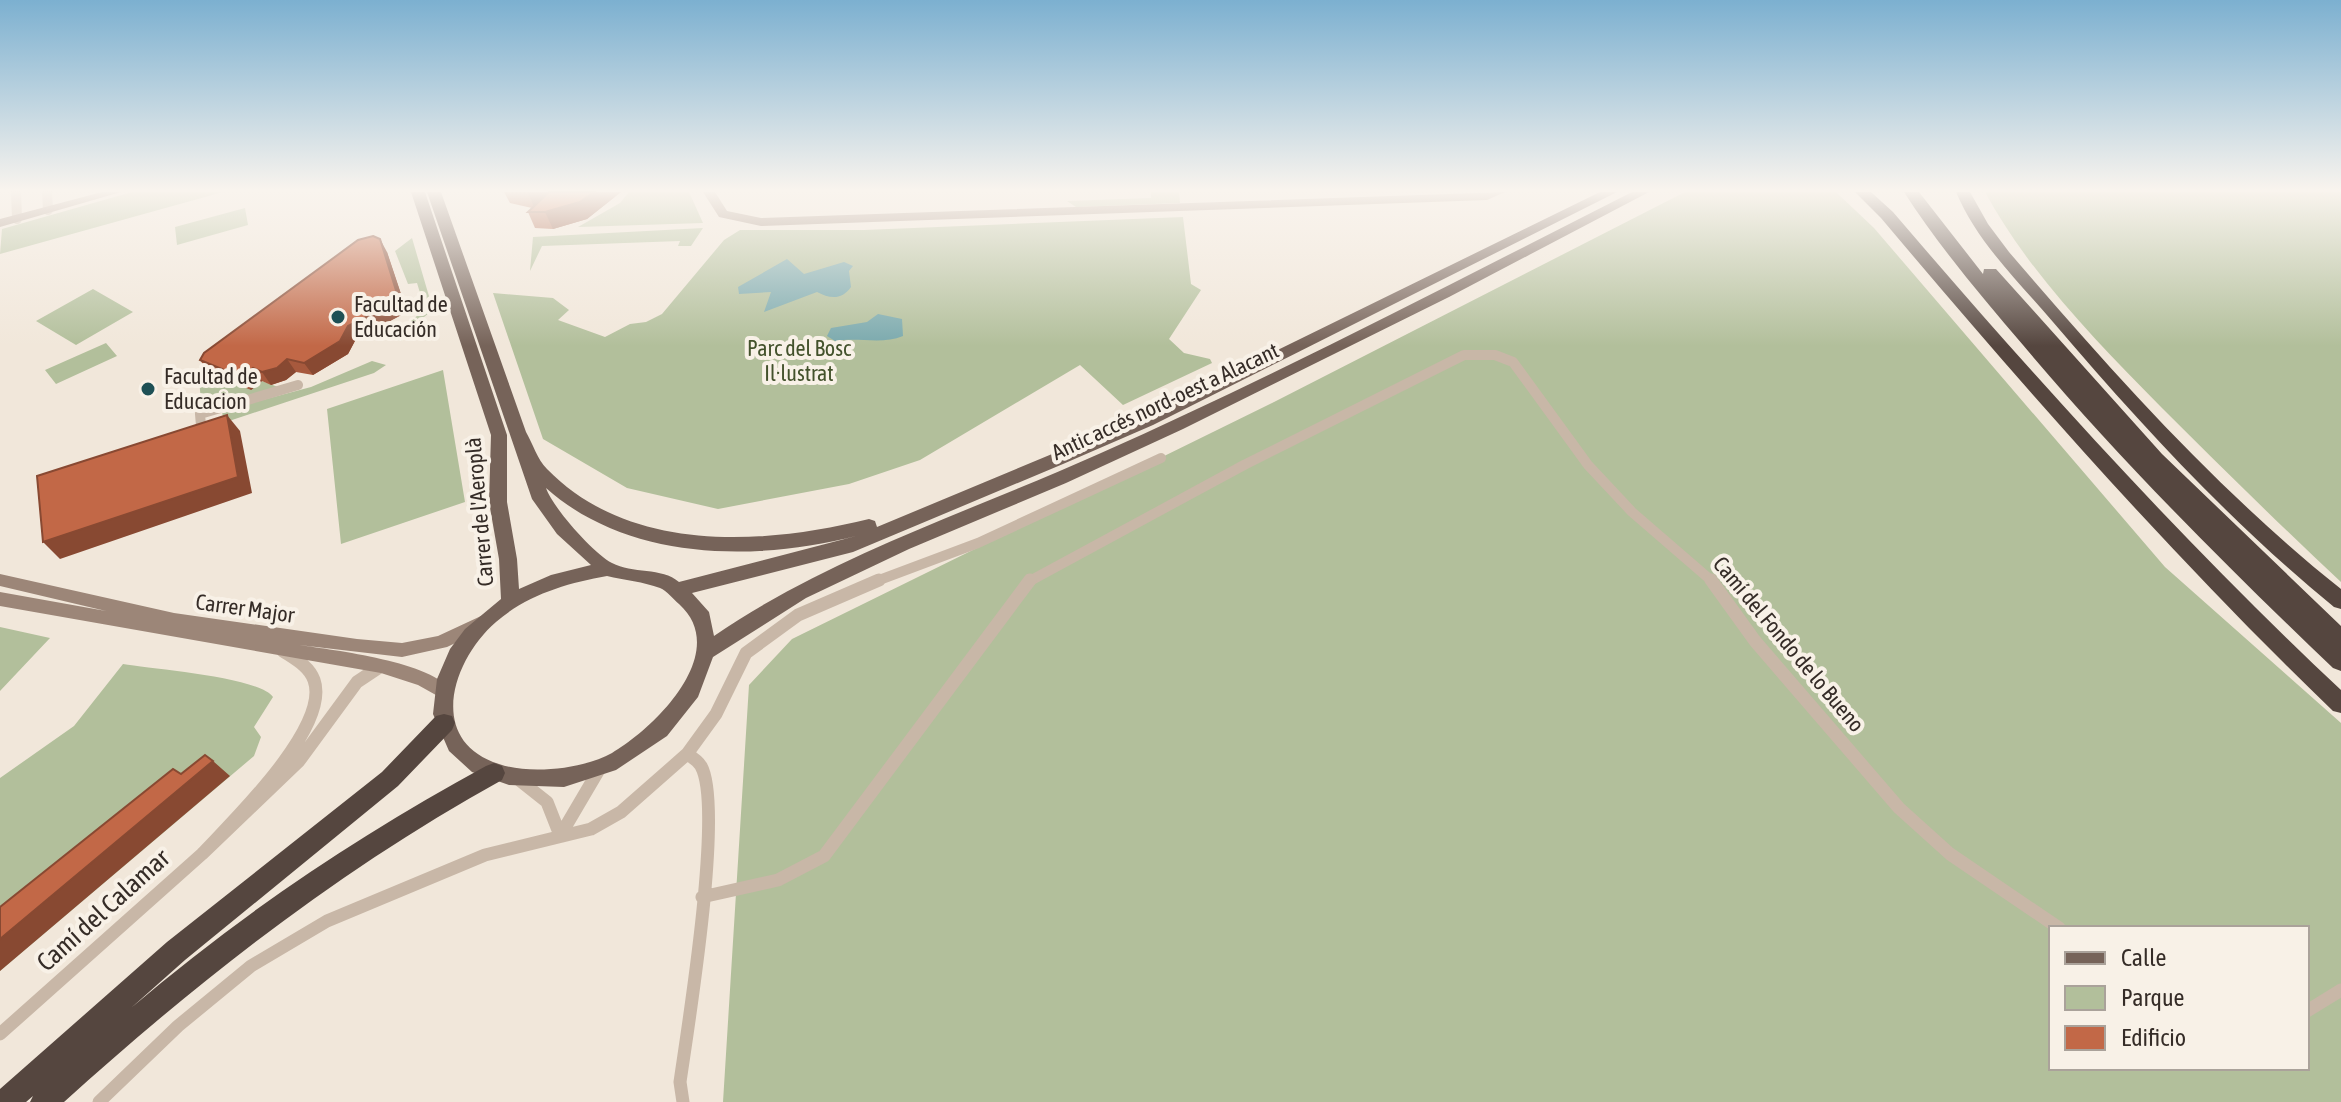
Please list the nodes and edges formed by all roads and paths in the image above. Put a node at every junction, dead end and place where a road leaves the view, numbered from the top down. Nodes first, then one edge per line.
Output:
1 (435, 243) edge
2 (452, 243) edge
3 (1512, 243) edge
4 (1534, 243) edge
5 (1910, 243) edge
6 (1915, 243) edge
7 (1951, 243) edge
8 (1968, 243) edge
9 (1997, 243) edge
10 (1935, 270) junction
11 (1271, 369) junction
12 (298, 385) dead end
13 (1212, 398) junction
14 (520, 436) junction
15 (202, 438) edge
16 (1161, 458) dead end
17 (975, 494) junction
18 (607, 569) junction
19 (0, 580) edge
20 (680, 589) junction
21 (0, 599) edge
22 (510, 601) junction
23 (2341, 601) edge
24 (483, 623) junction
25 (2341, 639) edge
26 (283, 651) junction
27 (707, 651) junction
28 (2341, 662) edge
29 (381, 666) junction
30 (443, 692) junction
31 (2341, 704) edge
32 (444, 723) junction
33 (687, 754) junction
34 (600, 767) junction
35 (505, 776) junction
36 (560, 836) junction
37 (202, 854) junction
38 (702, 897) junction
39 (2056, 926) edge
40 (2341, 990) edge
41 (2309, 1010) edge
42 (0, 1034) edge
43 (6, 1102) edge
44 (44, 1102) edge
45 (99, 1102) edge
46 (683, 1102) edge

1 - 22 main road, Carrer de l'Aeroplà
2 - 14 main road, Carrer de l'Aeroplà
3 - 11 main road, Antic accés nord-oest a Alacant
4 - 11 main road, Antic accés nord-oest a Alacant
5 - 10 highway
6 - 10 highway
7 - 28 highway
8 - 25 highway
9 - 23 highway
10 - 31 highway
11 - 13 main road, Antic accés nord-oest a Alacant
12 - 15 street
13 - 17 main road, Antic accés nord-oest a Alacant
13 - 27 main road, Antic accés nord-oest a Alacant
14 - 17 main road
14 - 18 main road, Carrer de l'Aeroplà
16 - 33 street
17 - 20 main road, Antic accés nord-oest a Alacant
18 - 20 main road
18 - 22 main road
19 - 24 street, Carrer Major
20 - 27 main road
21 - 26 street, Carrer Major
22 - 24 main road
24 - 30 main road
26 - 29 street, Carrer Major
26 - 37 street
27 - 34 main road
29 - 30 street, Carrer Major
29 - 37 street
30 - 32 main road
32 - 35 main road
32 - 43 highway
33 - 36 street
33 - 38 street
34 - 35 main road
34 - 36 street
35 - 36 street
35 - 44 highway
36 - 45 street
37 - 42 street, Camí del Calamar
38 - 39 street, Camí del Fondo de lo Bueno
38 - 46 street
40 - 41 street

